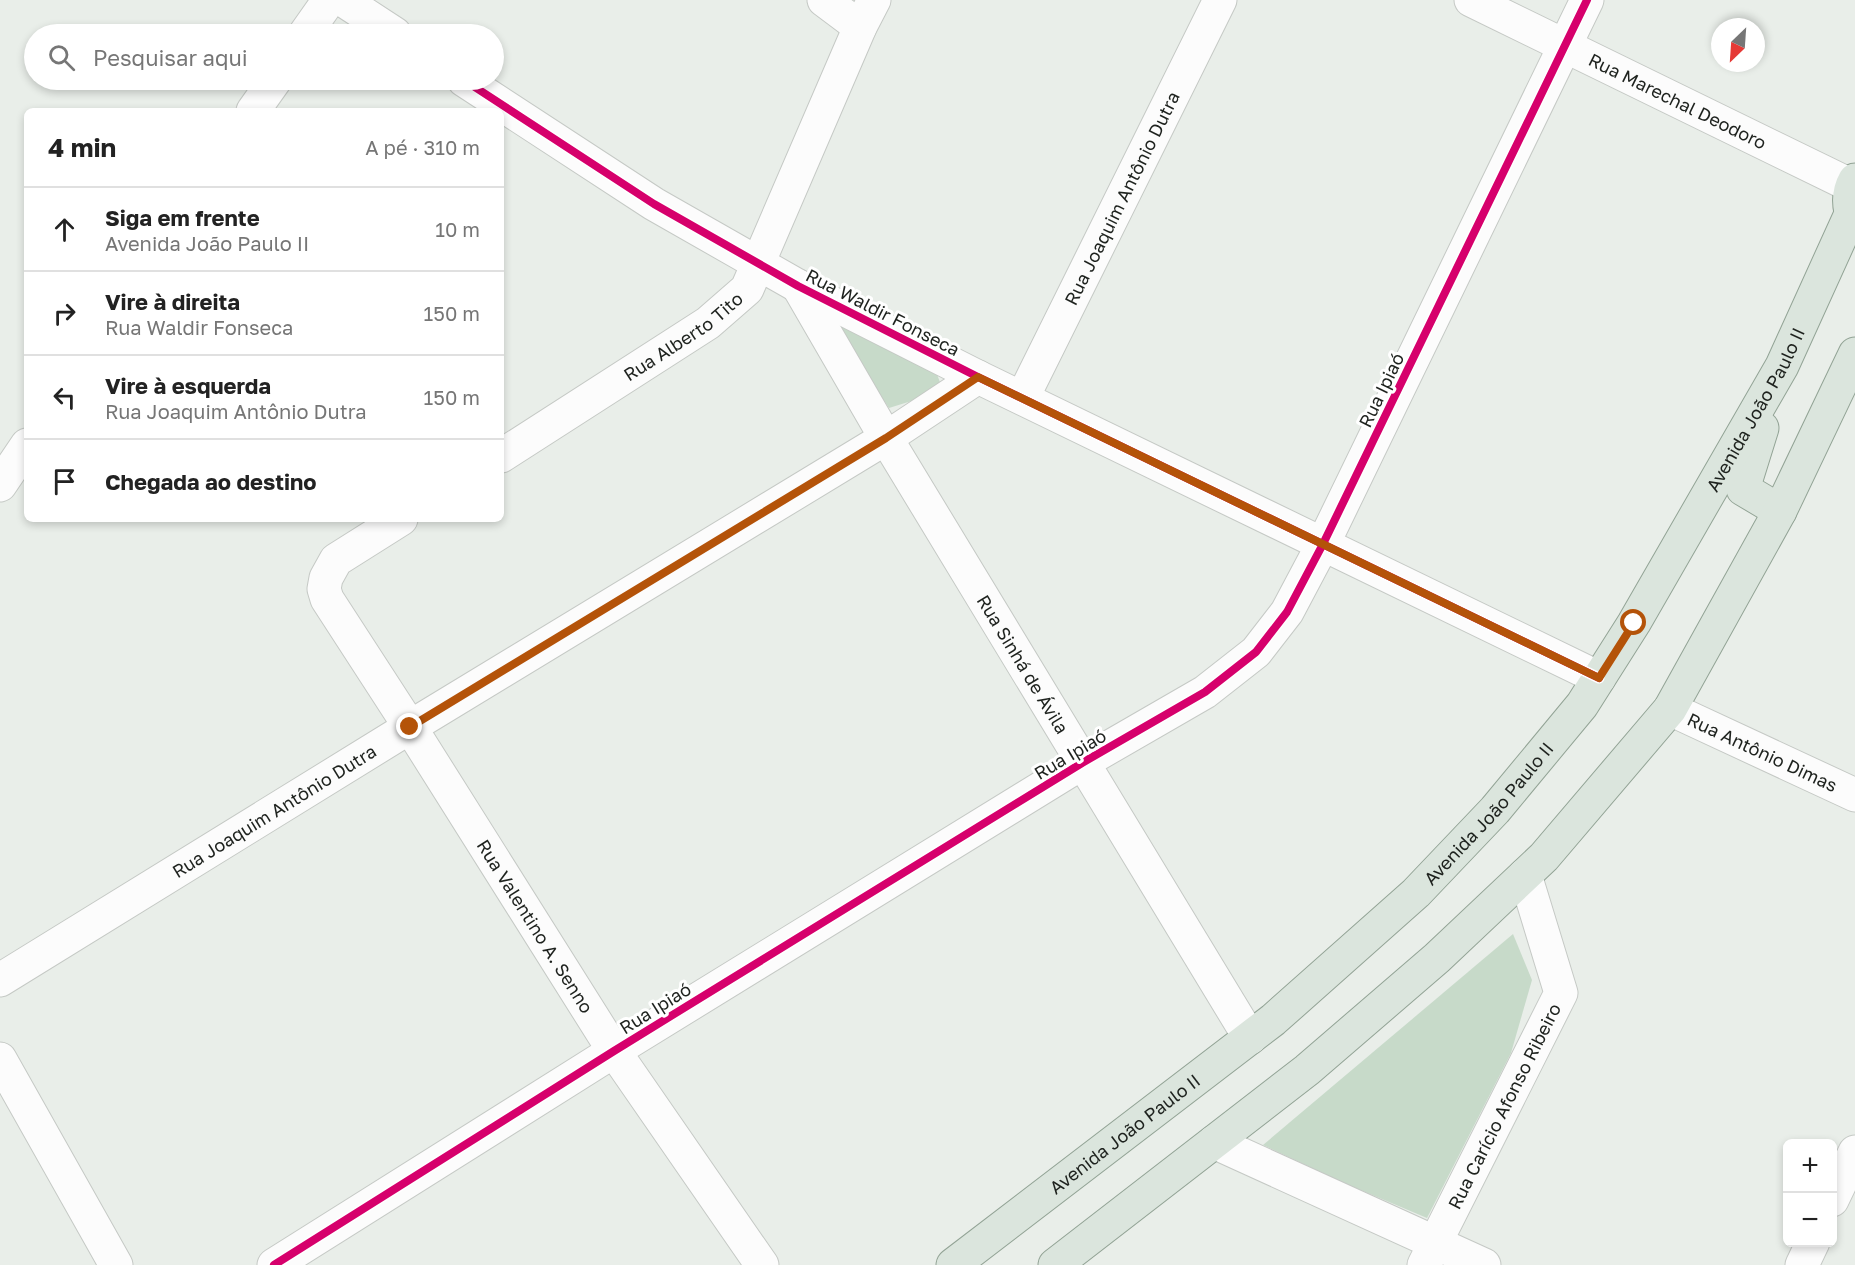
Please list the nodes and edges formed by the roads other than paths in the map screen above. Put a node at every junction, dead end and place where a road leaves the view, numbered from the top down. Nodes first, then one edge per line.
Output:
1 (329, 0) edge
2 (343, 0) edge
3 (824, 0) edge
4 (1220, 0) edge
5 (1471, 0) edge
6 (1587, 0) edge
7 (867, 14) edge
8 (312, 24) edge
9 (380, 24) edge
10 (1565, 45) junction
11 (268, 90) edge
12 (479, 90) edge
13 (256, 108) edge
14 (1853, 201) edge
15 (758, 265) junction
16 (798, 286) junction
17 (1855, 354) edge
18 (1782, 366) junction
19 (978, 377) junction
20 (1023, 397) junction
21 (886, 438) junction
22 (24, 449) edge
23 (504, 454) edge
24 (0, 484) edge
25 (1780, 511) junction
26 (396, 522) edge
27 (1323, 544) junction
28 (1599, 678) junction
29 (1670, 709) junction
30 (410, 727) junction
31 (1083, 763) junction
32 (1855, 795) edge
33 (1525, 875) junction
34 (0, 980) edge
35 (1250, 1038) junction
36 (614, 1051) junction
37 (0, 1059) edge
38 (1214, 1142) junction
39 (1855, 1152) edge
40 (1836, 1193) edge
41 (1811, 1247) edge
42 (1430, 1253) edge
43 (116, 1265) edge
44 (274, 1265) edge
45 (762, 1265) edge
46 (953, 1265) edge
47 (1055, 1265) edge
48 (1484, 1265) edge
49 (1802, 1265) edge

1 - 8 street
2 - 9 street
3 - 7 street
4 - 20 street, Rua Joaquim Antônio Dutra
5 - 10 street, Rua Marechal Deodoro
6 - 10 street, Rua Ipiaó
7 - 15 street, Rua Alberto Tito
10 - 14 street, Rua Marechal Deodoro
10 - 27 street, Rua Ipiaó
11 - 13 street
12 - 15 street, Rua Waldir Fonseca
14 - 18 main road, Avenida João Paulo II
15 - 16 street, Rua Waldir Fonseca
15 - 23 street, Rua Alberto Tito
16 - 19 street, Rua Waldir Fonseca
16 - 21 street, Rua Sinhá de Ávila
17 - 25 main road
18 - 25 main road
18 - 28 main road, Avenida João Paulo II
19 - 20 street, Rua Waldir Fonseca
19 - 21 street, Rua Joaquim Antônio Dutra
20 - 27 street, Rua Waldir Fonseca
21 - 30 street, Rua Joaquim Antônio Dutra
21 - 31 street, Rua Sinhá de Ávila
22 - 24 street
25 - 29 main road
26 - 30 street, Rua Valentino A. Senno
27 - 28 street, Rua Waldir Fonseca
27 - 31 street, Rua Ipiaó
28 - 35 main road, Avenida João Paulo II
29 - 32 street, Rua Antônio Dimas
29 - 33 main road
30 - 34 street, Rua Joaquim Antônio Dutra
30 - 36 street, Rua Valentino A. Senno
31 - 35 street, Rua Sinhá de Ávila
31 - 36 street, Rua Ipiaó
33 - 38 main road
33 - 42 street, Rua Carício Afonso Ribeiro
35 - 46 main road, Avenida João Paulo II
36 - 44 street, Rua Ipiaó
36 - 45 street, Rua Valentino A. Senno
37 - 43 street
38 - 42 street
38 - 47 main road
39 - 40 street
41 - 49 street
42 - 48 street

